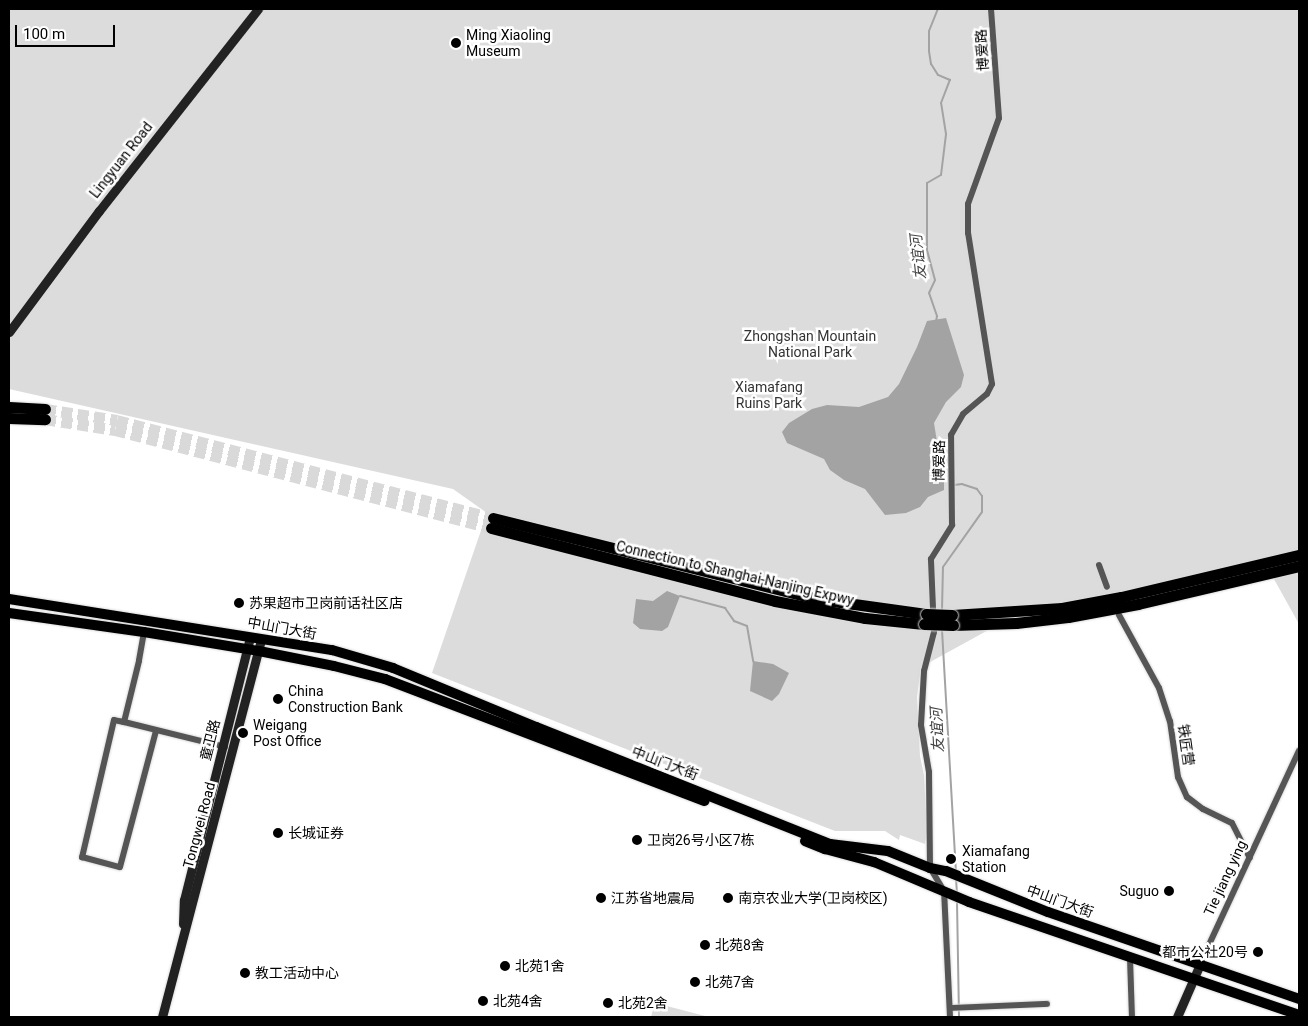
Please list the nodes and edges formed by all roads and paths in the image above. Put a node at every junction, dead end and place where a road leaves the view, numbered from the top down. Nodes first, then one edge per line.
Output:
1 (258, 9) edge
2 (991, 9) edge
3 (9, 332) edge
4 (9, 406) edge
5 (9, 418) edge
6 (492, 523) tunnel mouth
7 (1299, 555) edge
8 (1099, 565) dead end
9 (1299, 566) edge
10 (1107, 587) dead end
11 (9, 599) edge
12 (9, 613) edge
13 (1120, 615) dead end
14 (953, 620) junction
15 (144, 632) junction
16 (250, 636) junction
17 (261, 638) junction
18 (247, 650) junction
19 (259, 652) junction
20 (124, 722) junction
21 (156, 731) junction
22 (223, 746) junction
23 (233, 748) junction
24 (1299, 751) edge
25 (1250, 858) junction
26 (930, 868) junction
27 (944, 891) junction
28 (183, 939) junction
29 (1130, 958) junction
30 (1200, 964) junction
31 (1195, 978) junction
32 (1299, 999) edge
33 (1047, 1004) dead end
34 (952, 1008) junction
35 (1299, 1015) edge
36 (162, 1017) edge
37 (950, 1017) edge
38 (1132, 1017) edge
39 (1177, 1017) edge

1 - 3 street, Lingyuan Road
2 - 26 street, 博爱路
4 - 5 highway
6 - 14 highway, Connection to Shanghai-Nanjing Expwy, bridge
7 - 14 highway, Connection to Shanghai-Nanjing Expwy
8 - 10 street
9 - 14 highway, Connection to Shanghai-Nanjing Expwy
11 - 16 main road, 中山门大街
12 - 15 main road, 中山门大街
13 - 25 street, 铁匠营
15 - 18 main road, 中山门大街
15 - 20 street
16 - 17 main road, 中山门大街
16 - 18 street, 童卫路
17 - 19 street, Tongwei Road
17 - 26 main road, 中山门大街
18 - 19 main road, 中山门大街
18 - 22 street, 童卫路
19 - 23 street, Tongwei Road
19 - 27 main road, 中山门大街
20 - 21 street
20 - 21 street
21 - 22 street
22 - 23 street
22 - 28 street, 童卫路
23 - 28 street, Tongwei Road
24 - 25 street, Tie jiang ying
25 - 30 street, Tie jiang ying
26 - 27 street
26 - 30 main road, 中山门大街
27 - 29 main road, 中山门大街
27 - 34 street
28 - 36 street, Tongwei Road
29 - 31 main road, 中山门大街
29 - 38 street
30 - 31 street, Tie jiang ying
30 - 32 main road, 中山门大街
31 - 35 main road, 中山门大街
31 - 39 street, Tie jiang ying
33 - 34 street
34 - 37 street

